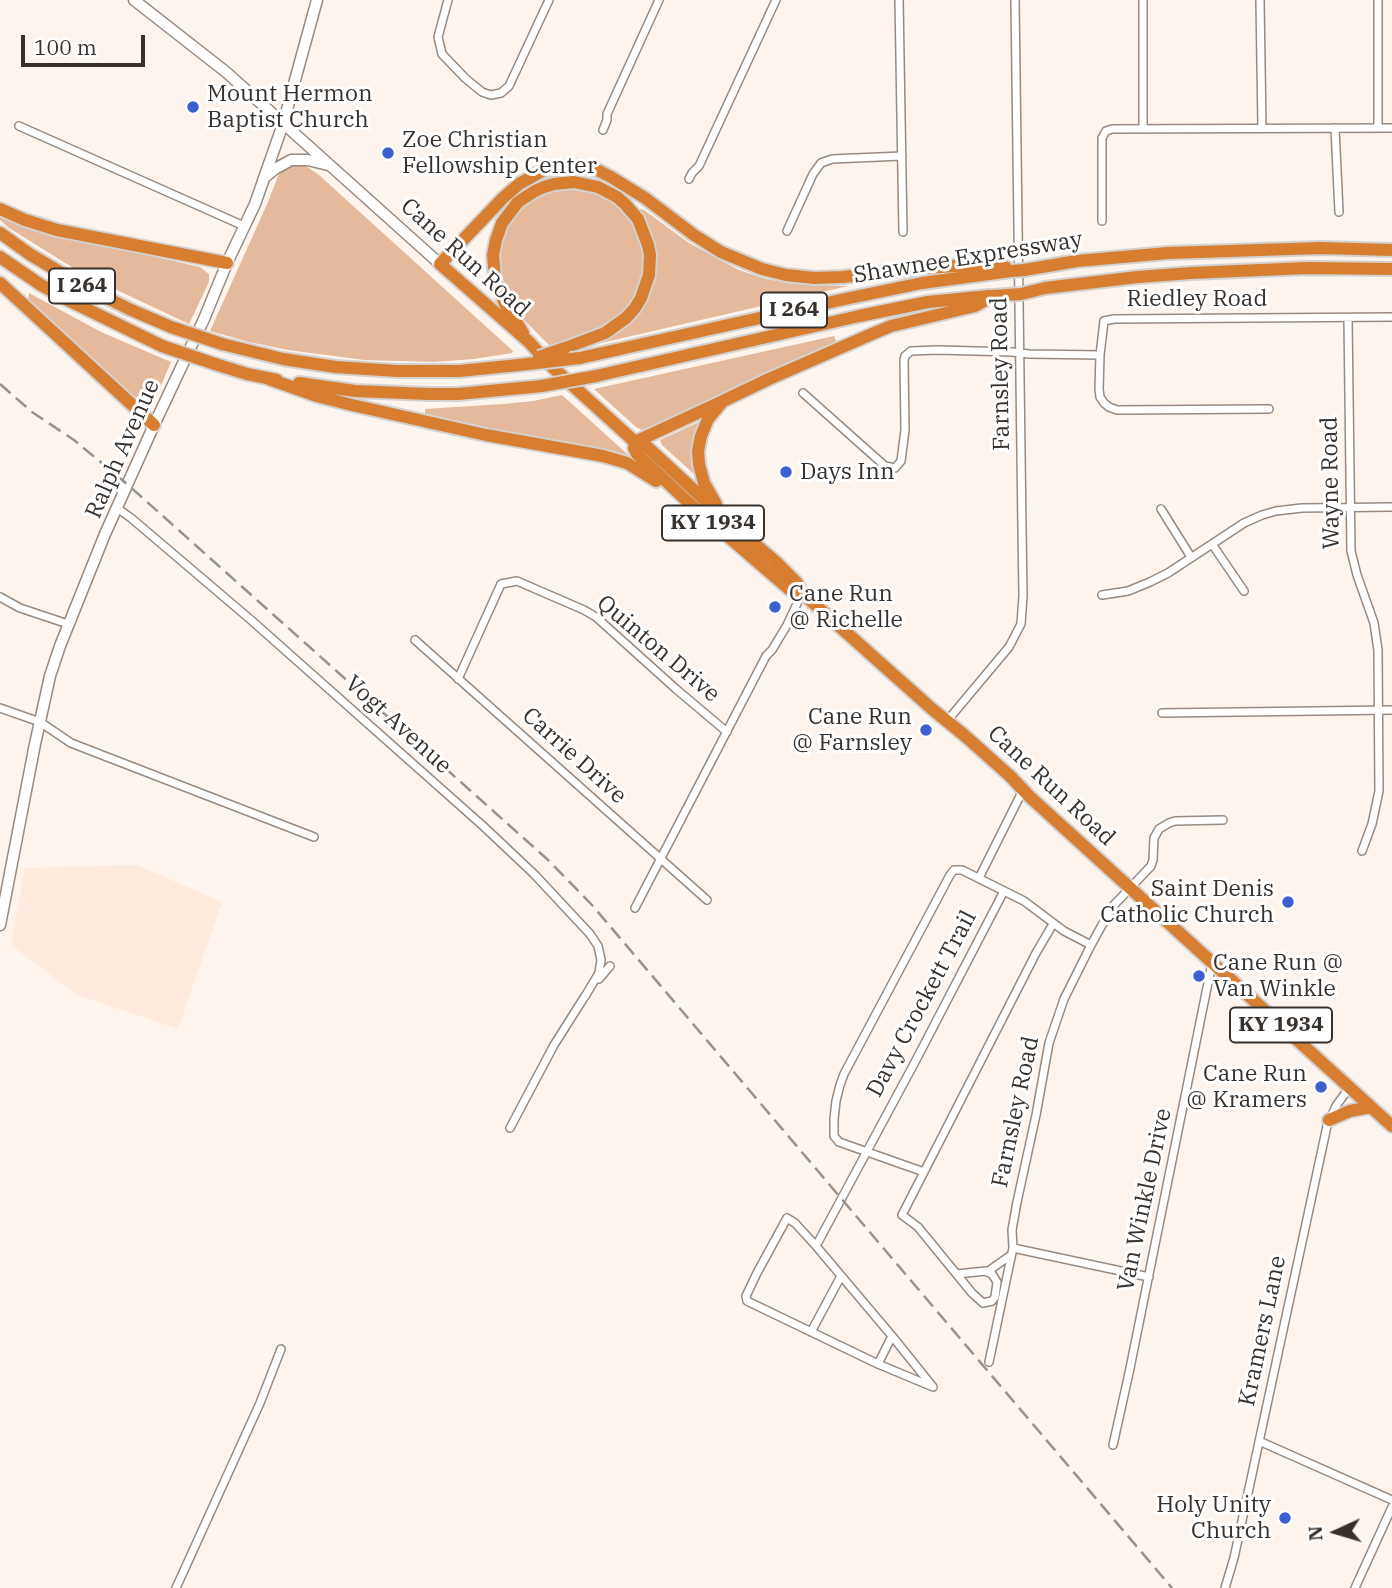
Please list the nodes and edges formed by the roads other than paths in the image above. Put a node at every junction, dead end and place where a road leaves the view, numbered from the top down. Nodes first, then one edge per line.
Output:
1 (134, 0) edge
2 (317, 0) edge
3 (448, 0) edge
4 (549, 0) edge
5 (659, 0) edge
6 (776, 0) edge
7 (900, 0) edge
8 (1015, 0) edge
9 (1143, 0) edge
10 (1260, 0) edge
11 (1378, 0) edge
12 (283, 124) junction
13 (19, 126) dead end
14 (1143, 128) junction
15 (1262, 128) junction
16 (1335, 128) junction
17 (1378, 128) junction
18 (1392, 128) edge
19 (603, 130) dead end
20 (902, 156) junction
21 (329, 165) junction
22 (264, 177) junction
23 (689, 179) dead end
24 (0, 209) edge
25 (1339, 212) dead end
26 (1102, 221) dead end
27 (244, 226) junction
28 (787, 231) dead end
29 (903, 232) dead end
30 (0, 233) edge
31 (1392, 250) edge
32 (0, 257) edge
33 (227, 263) junction
34 (440, 264) junction
35 (1392, 269) edge
36 (1011, 271) junction
37 (0, 283) edge
38 (993, 296) junction
39 (1392, 317) edge
40 (1348, 318) junction
41 (529, 342) junction
42 (1020, 353) junction
43 (1100, 355) junction
44 (519, 365) junction
45 (269, 379) junction
46 (803, 393) dead end
47 (723, 401) junction
48 (1269, 409) dead end
49 (154, 425) junction
50 (635, 442) junction
51 (688, 502) junction
52 (1392, 507) edge
53 (117, 508) junction
54 (1349, 508) junction
55 (1161, 509) dead end
56 (723, 517) junction
57 (1212, 544) junction
58 (1191, 557) junction
59 (1244, 591) dead end
60 (802, 593) junction
61 (1102, 595) dead end
62 (0, 597) edge
63 (68, 624) junction
64 (415, 640) dead end
65 (458, 678) junction
66 (0, 708) edge
67 (1379, 710) junction
68 (1392, 710) edge
69 (1162, 713) dead end
70 (947, 721) junction
71 (40, 722) junction
72 (727, 732) junction
73 (1023, 790) junction
74 (1223, 820) dead end
75 (314, 837) dead end
76 (1362, 851) dead end
77 (661, 859) junction
78 (979, 878) junction
79 (1130, 888) junction
80 (1004, 891) junction
81 (707, 900) dead end
82 (635, 908) dead end
83 (1053, 924) junction
84 (0, 925) edge
85 (1091, 945) junction
86 (1212, 962) junction
87 (610, 966) dead end
88 (584, 998) junction
89 (1349, 1088) junction
90 (1371, 1107) junction
91 (1329, 1120) junction
92 (1392, 1126) edge
93 (510, 1128) dead end
94 (867, 1152) junction
95 (924, 1172) junction
96 (816, 1246) junction
97 (1012, 1251) junction
98 (987, 1272) junction
99 (957, 1274) junction
100 (841, 1276) junction
101 (1149, 1277) junction
102 (811, 1332) junction
103 (892, 1336) junction
104 (281, 1349) dead end
105 (989, 1362) dead end
106 (878, 1364) junction
107 (1259, 1441) junction
108 (1113, 1445) dead end
109 (1392, 1500) edge
110 (1392, 1507) edge
111 (176, 1588) edge
112 (1225, 1588) edge
113 (1355, 1588) edge

1 - 12 street, Cane Run Road / KY 1934
2 - 12 street, Ralph Avenue
3 - 4 street
5 - 19 street
6 - 23 street
7 - 20 street
8 - 42 street, Farnsley Road
9 - 14 street
10 - 15 street
11 - 17 street
12 - 21 street, Cane Run Road / KY 1934
12 - 22 street, Ralph Avenue
13 - 27 street
14 - 15 street
14 - 26 street
15 - 16 street
16 - 17 street
16 - 25 street
17 - 18 street
20 - 28 street
20 - 29 street
21 - 22 street
21 - 34 street, Cane Run Road / KY 1934
22 - 27 street, Ralph Avenue
24 - 33 highway
27 - 33 street, Ralph Avenue
30 - 44 highway, Shawnee Expressway / I 264, bridge
31 - 36 highway, Shawnee Expressway / I 264, bridge
32 - 45 highway, Shawnee Expressway / I 264, bridge
33 - 49 street, Ralph Avenue
34 - 36 highway
34 - 41 highway, Cane Run Road / KY 1934
35 - 38 highway, Shawnee Expressway / I 264, bridge
36 - 44 highway, Shawnee Expressway / I 264, bridge
37 - 49 highway
38 - 45 highway, Shawnee Expressway / I 264, bridge
38 - 47 highway
39 - 40 street, Riedley Road
40 - 43 street, Riedley Road
40 - 54 street, Wayne Road
41 - 44 highway, bridge
41 - 50 highway, Cane Run Road / KY 1934
42 - 43 street
42 - 46 street
42 - 70 street, Farnsley Road
43 - 48 street
45 - 51 highway
47 - 50 highway
47 - 56 highway
49 - 53 street, Ralph Avenue
50 - 51 highway, Cane Run Road / KY 1934
50 - 56 highway, Cane Run Road / KY 1934
51 - 60 highway, Cane Run Road / KY 1934
52 - 54 street
53 - 63 street, Ralph Avenue
53 - 88 street, Vogt Avenue
54 - 57 street
54 - 67 street, Wayne Road
55 - 58 street
56 - 60 highway, Cane Run Road / KY 1934
57 - 58 street
57 - 59 street
58 - 61 street
60 - 70 highway, Cane Run Road / KY 1934
60 - 72 street
62 - 63 street
63 - 71 street, Ralph Avenue
64 - 65 street, Carrie Drive
65 - 72 street, Quinton Drive
65 - 77 street, Carrie Drive
66 - 71 street
67 - 68 street
67 - 69 street
67 - 76 street, Wayne Road
70 - 73 highway, Cane Run Road / KY 1934
71 - 75 street
71 - 84 street, Ralph Avenue
72 - 77 street
73 - 78 street
73 - 79 highway, Cane Run Road / KY 1934
74 - 79 street, Farnsley Road
77 - 81 street, Carrie Drive
77 - 82 street
78 - 80 street
78 - 94 street
79 - 85 street, Farnsley Road
79 - 86 highway, Cane Run Road / KY 1934
80 - 83 street
80 - 94 street, Davy Crockett Trail
83 - 85 street
83 - 95 street
85 - 97 street, Farnsley Road
86 - 89 highway, Cane Run Road / KY 1934
86 - 101 street, Van Winkle Drive
87 - 88 street, Vogt Avenue
88 - 93 street, Vogt Avenue
89 - 90 highway, Cane Run Road / KY 1934
89 - 91 street, Kramers Lane
90 - 91 highway
90 - 92 highway, Cane Run Road / KY 1934
91 - 107 street, Kramers Lane
94 - 95 street
94 - 96 street, Davy Crockett Trail
95 - 99 street
96 - 100 street
96 - 102 street
97 - 98 street
97 - 101 street
97 - 105 street, Farnsley Road
98 - 99 street
98 - 99 street
100 - 102 street
100 - 103 street
101 - 108 street, Van Winkle Drive
102 - 106 street
103 - 106 street
103 - 106 street
104 - 111 street
107 - 109 street
107 - 112 street, Kramers Lane
110 - 113 street

